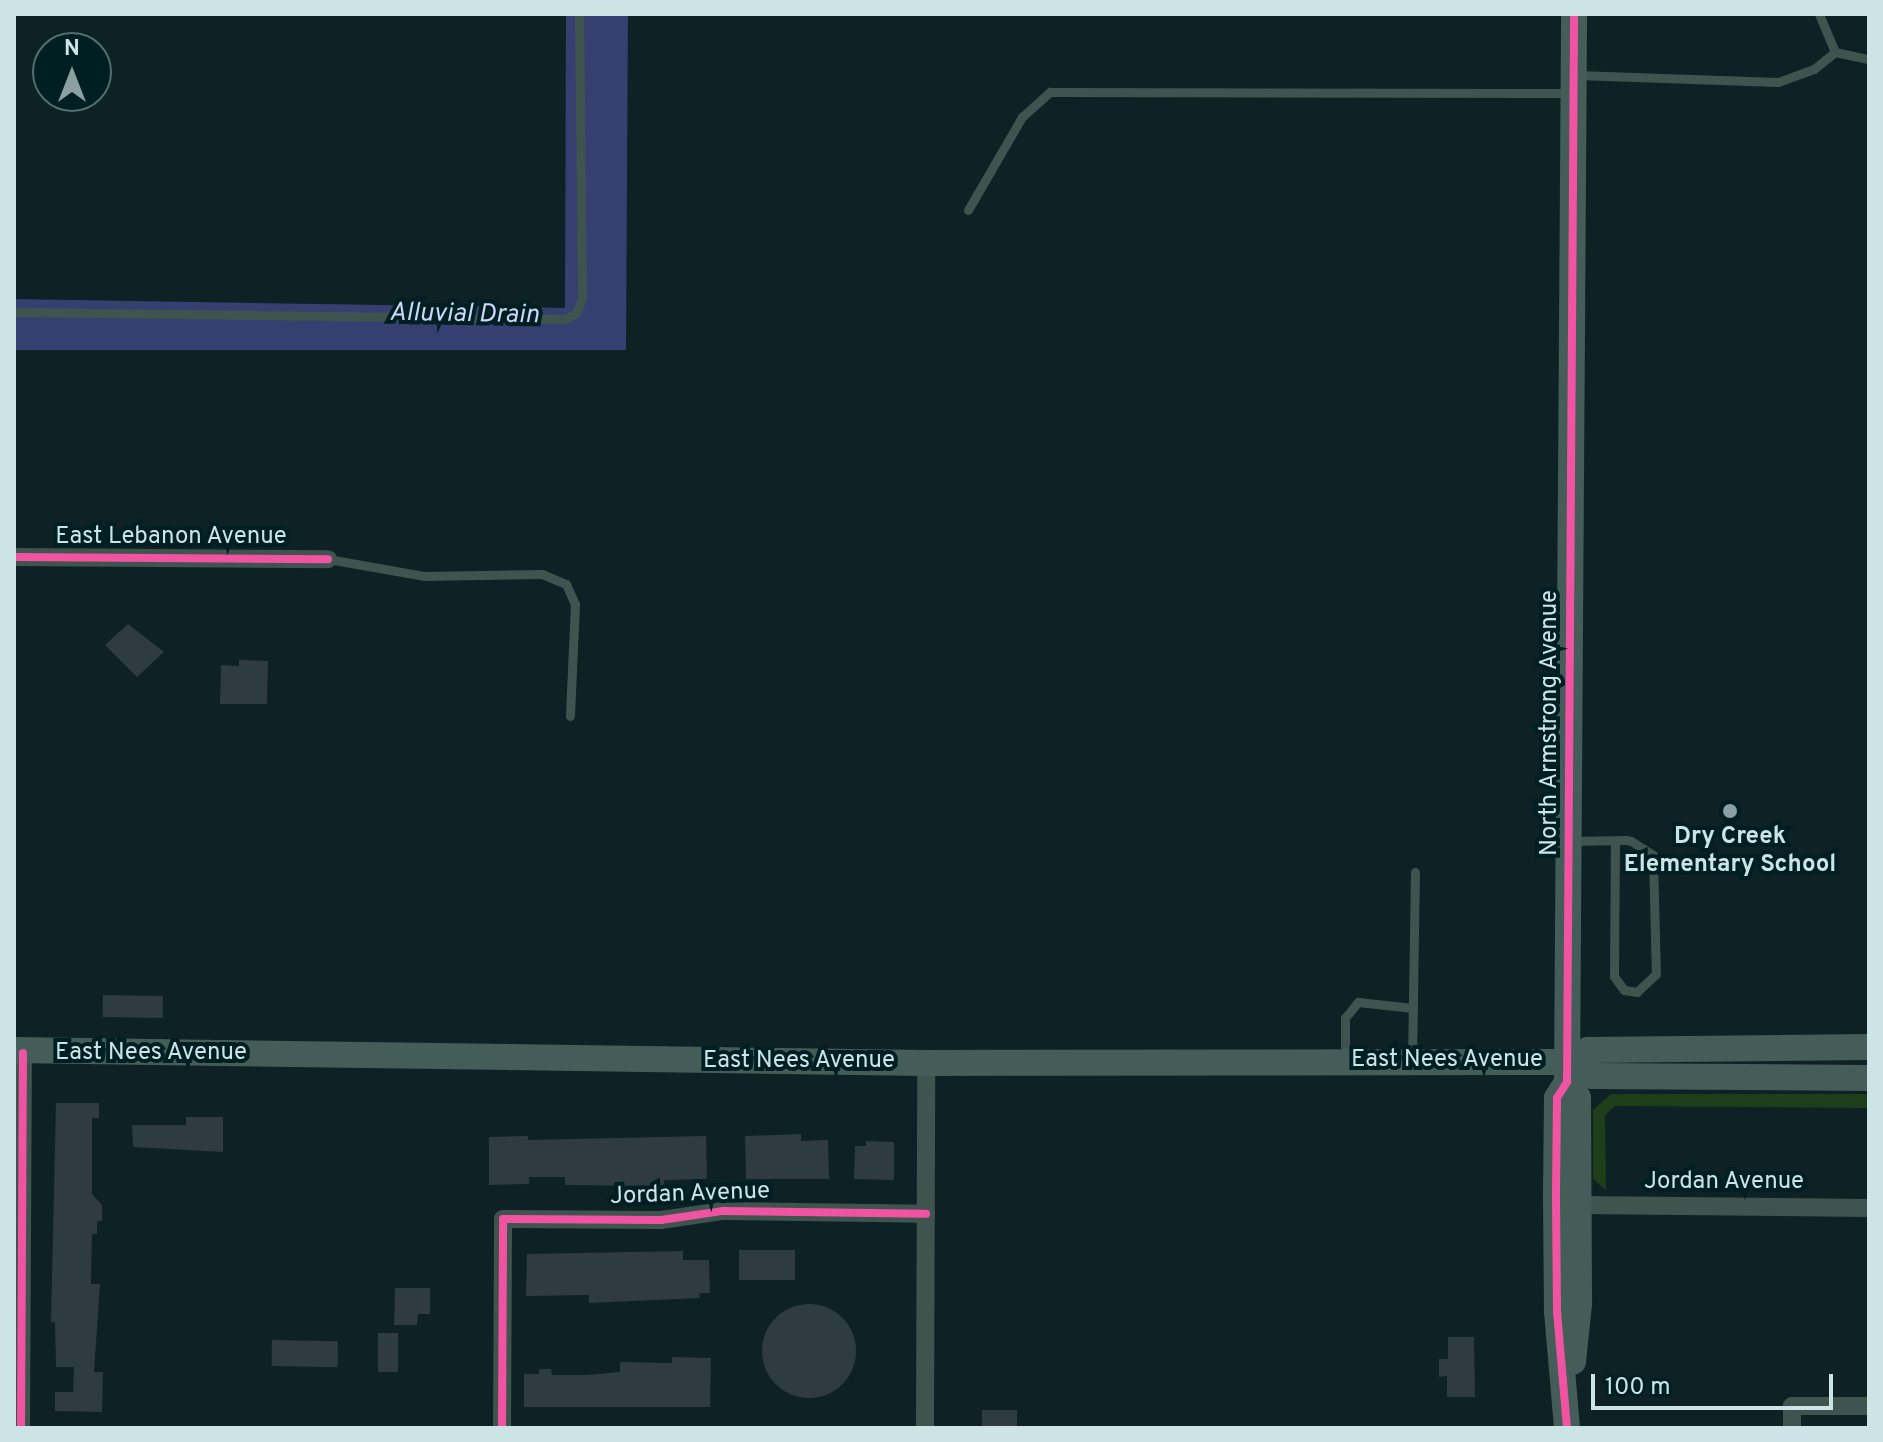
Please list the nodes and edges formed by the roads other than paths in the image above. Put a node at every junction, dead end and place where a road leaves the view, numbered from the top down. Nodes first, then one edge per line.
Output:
1 (579, 14) edge
2 (1574, 14) edge
3 (1819, 14) edge
4 (1835, 52) junction
5 (1869, 59) edge
6 (1574, 84) junction
7 (968, 210) dead end
8 (14, 312) edge
9 (14, 557) edge
10 (328, 559) joint
11 (570, 716) dead end
12 (1570, 841) junction
13 (1615, 841) junction
14 (1415, 872) dead end
15 (1413, 1008) junction
16 (1869, 1047) edge
17 (17, 1054) edge
18 (1345, 1061) junction
19 (1412, 1062) junction
20 (926, 1063) junction
21 (1570, 1069) junction
22 (1869, 1078) edge
23 (1578, 1205) junction
24 (1869, 1208) edge
25 (926, 1214) junction
26 (1869, 1406) edge
27 (1567, 1421) edge
28 (21, 1428) edge
29 (502, 1428) edge
30 (925, 1428) edge
31 (1792, 1428) edge

1 - 8 lane
2 - 6 main road, North Armstrong Avenue
3 - 4 lane
4 - 5 lane
4 - 6 lane
6 - 7 lane
6 - 12 main road, North Armstrong Avenue
9 - 10 street, East Lebanon Avenue
10 - 11 lane
12 - 13 lane
12 - 21 main road, North Armstrong Avenue
13 - 13 lane
14 - 15 lane
15 - 18 lane
15 - 19 lane
16 - 21 main road, East Nees Avenue
17 - 20 main road, East Nees Avenue
17 - 28 street
18 - 19 main road, East Nees Avenue
18 - 20 main road, East Nees Avenue
19 - 21 main road, East Nees Avenue
20 - 25 street
21 - 22 main road, East Nees Avenue
21 - 23 main road, North Armstrong Avenue
21 - 27 main road, North Armstrong Avenue
23 - 24 street, Jordan Avenue
23 - 27 main road, North Armstrong Avenue
25 - 29 street, Jordan Avenue
25 - 30 street
26 - 31 street

